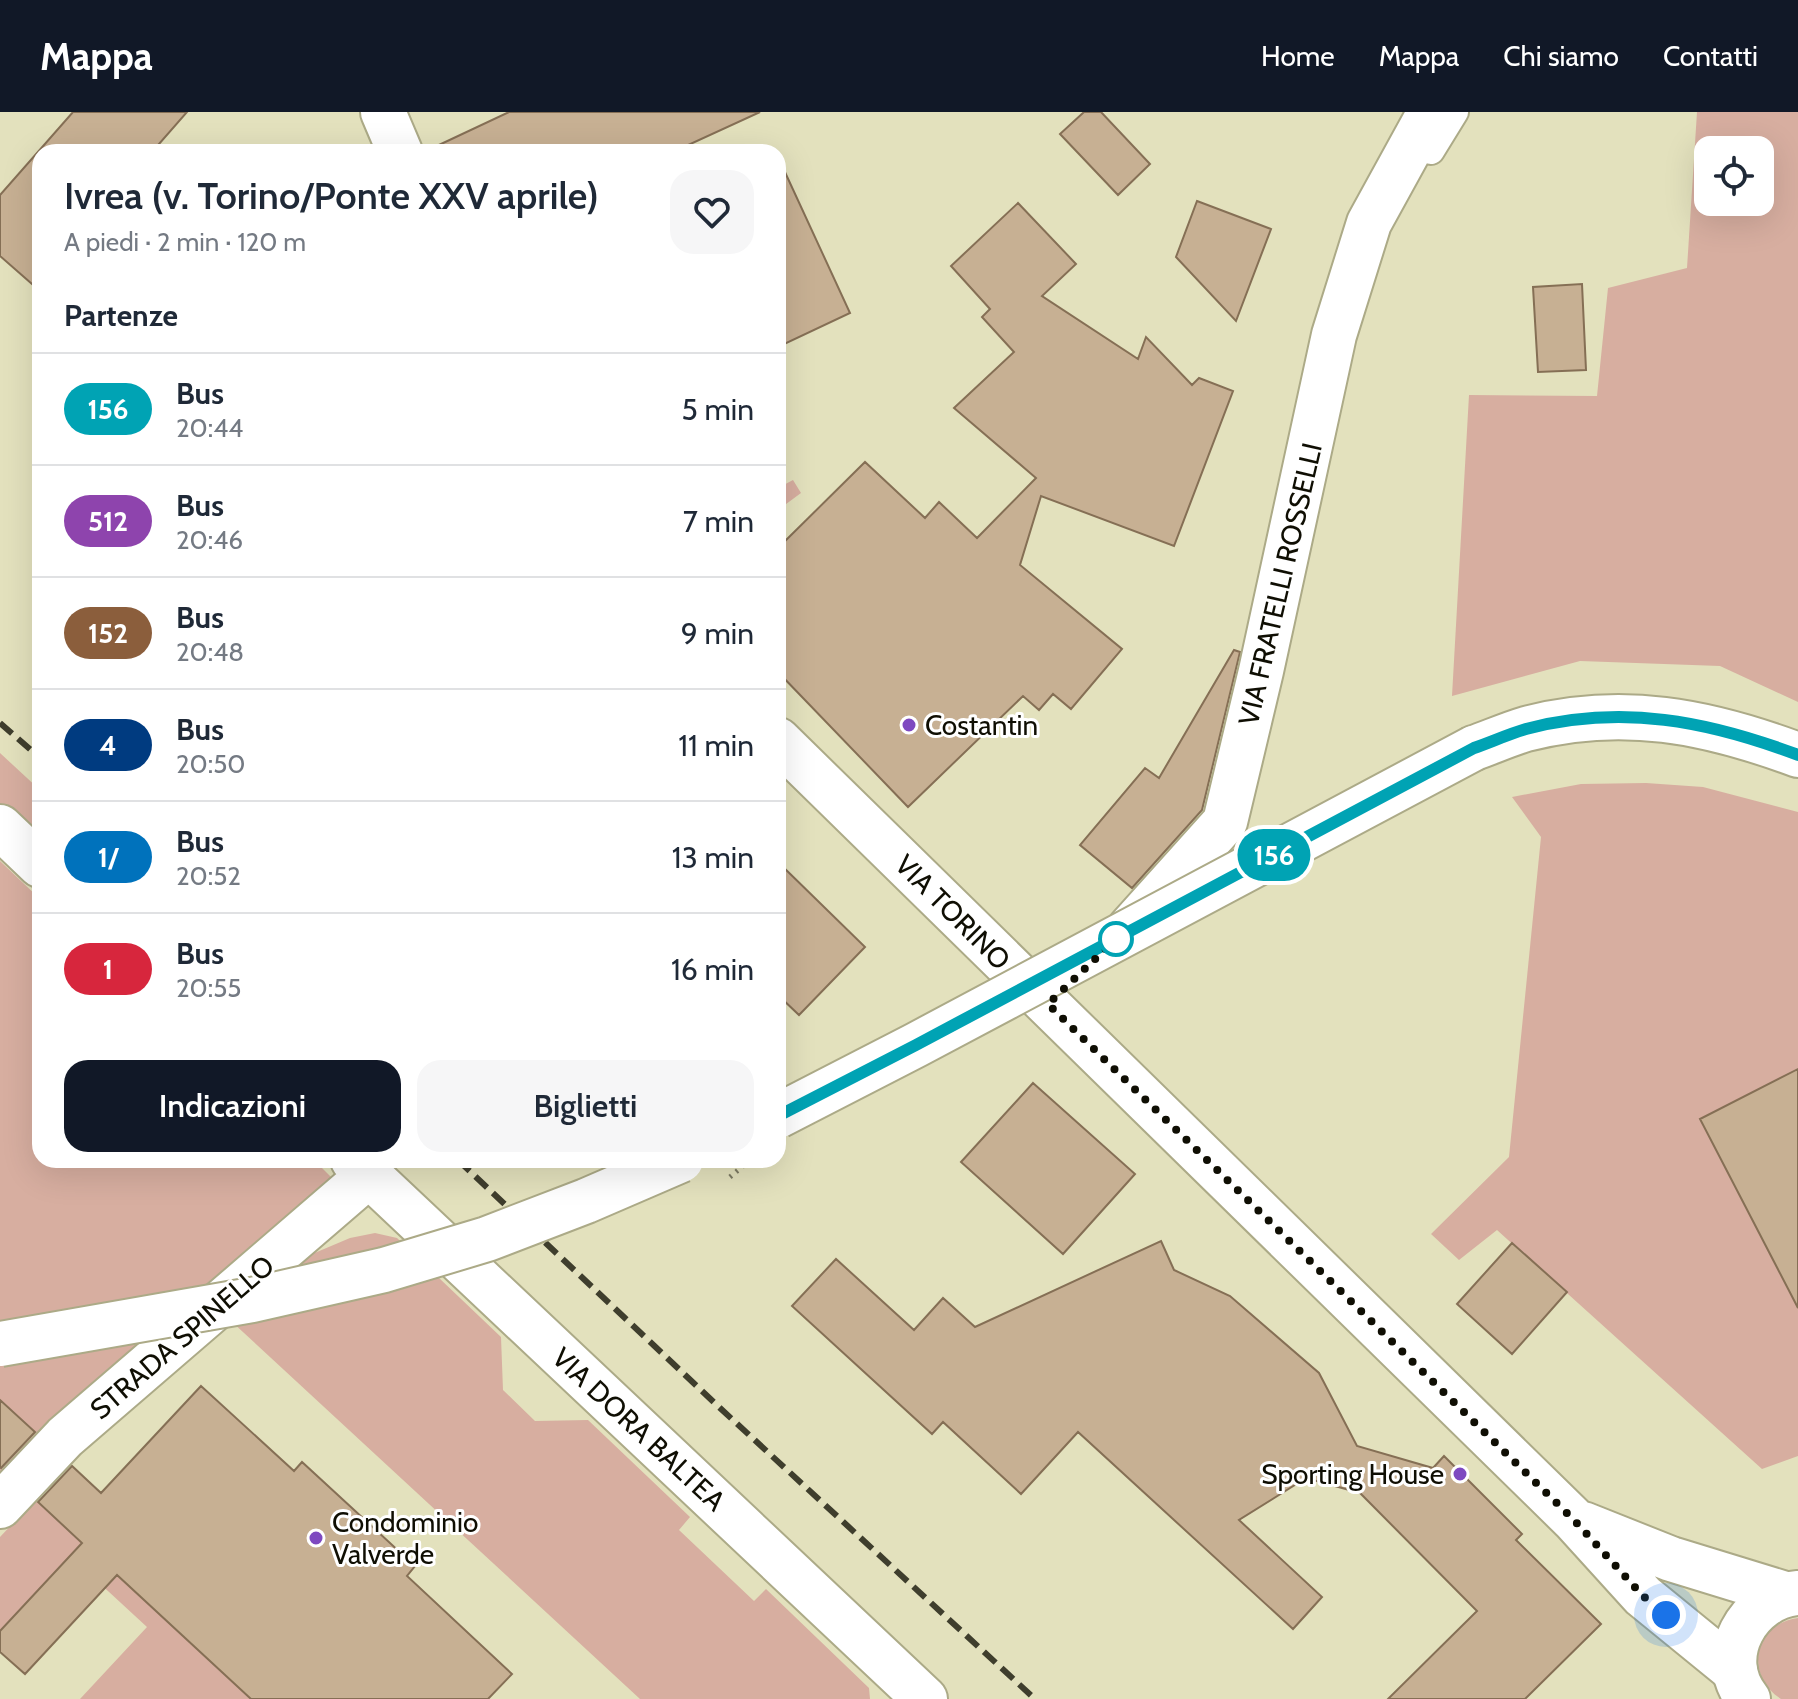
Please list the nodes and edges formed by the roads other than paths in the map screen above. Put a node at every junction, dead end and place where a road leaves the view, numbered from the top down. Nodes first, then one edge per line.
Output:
1 (383, 112) edge
2 (1430, 112) edge
3 (1455, 112) edge
4 (397, 144) edge
5 (1334, 335) junction
6 (786, 748) edge
7 (1798, 755) edge
8 (0, 827) edge
9 (32, 857) edge
10 (1048, 1004) junction
11 (786, 1112) edge
12 (361, 1168) edge
13 (662, 1168) edge
14 (0, 1344) edge
15 (0, 1506) edge
16 (1574, 1520) junction
17 (1794, 1590) edge
18 (1741, 1685) edge
19 (925, 1699) edge

1 - 4 street
2 - 5 street, VIA FRATELLI ROSSELLI
3 - 5 lane
5 - 10 street, VIA FRATELLI ROSSELLI
6 - 10 street, VIA TORINO
7 - 11 street, bridge
8 - 9 street
10 - 16 street, VIA TORINO
12 - 15 street, STRADA SPINELLO
12 - 19 street, VIA DORA BALTEA
13 - 14 street, bridge
16 - 17 street, VIA TORINO
16 - 18 street, VIA TORINO
17 - 18 street, VIA TORINO

